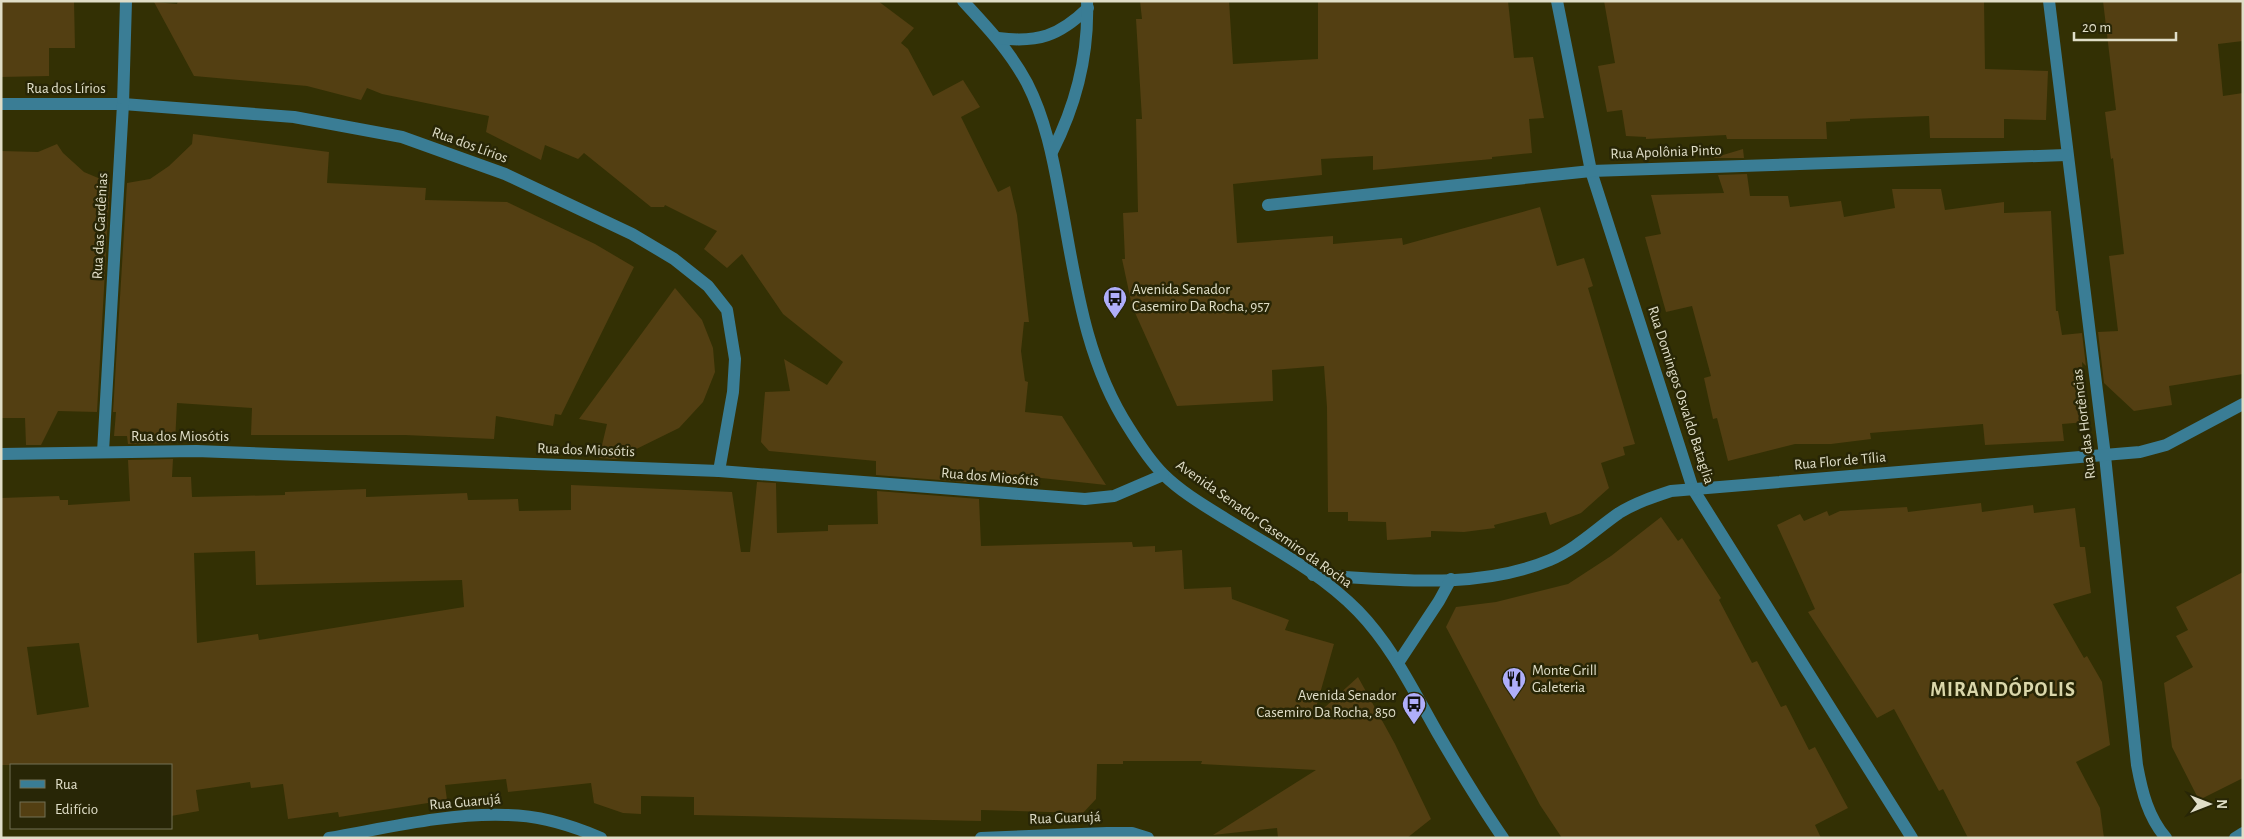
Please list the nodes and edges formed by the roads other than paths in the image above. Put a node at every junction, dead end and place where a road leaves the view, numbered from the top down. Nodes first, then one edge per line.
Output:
1 (126, 1) edge
2 (963, 1) edge
3 (1557, 1) edge
4 (2049, 1) edge
5 (1087, 5) edge
6 (998, 38) junction
7 (1, 104) edge
8 (123, 104) junction
9 (1052, 152) junction
10 (2066, 154) junction
11 (1591, 171) junction
12 (1268, 205) dead end
13 (2243, 404) edge
14 (103, 452) junction
15 (1, 454) edge
16 (2104, 456) junction
17 (719, 471) junction
18 (1163, 475) junction
19 (1693, 489) junction
20 (1313, 575) junction
21 (1451, 579) junction
22 (1398, 663) junction
23 (2243, 833) edge
24 (329, 838) edge
25 (601, 838) edge
26 (981, 838) edge
27 (1148, 838) edge
28 (1503, 838) edge
29 (1912, 838) edge
30 (2166, 838) edge
31 (2235, 838) edge

1 - 8 street, Rua das Gardênias
2 - 6 street, Avenida Senador Casemiro da Rocha
3 - 11 street, Rua Domingos Osvaldo Bataglia
4 - 10 street, Rua das Hortências
5 - 6 street
5 - 9 street
6 - 9 street, Avenida Senador Casemiro da Rocha
7 - 8 street, Rua dos Lírios
8 - 14 street, Rua das Gardênias
8 - 17 street, Rua dos Lírios
9 - 18 street, Avenida Senador Casemiro da Rocha
10 - 11 street, Rua Apolônia Pinto
10 - 16 street, Rua das Hortências
11 - 12 street, Rua Apolônia Pinto
11 - 19 street, Rua Domingos Osvaldo Bataglia
13 - 16 street, Rua Flor de Tília
14 - 15 street, Rua dos Miosótis
14 - 17 street, Rua dos Miosótis
16 - 19 street, Rua Flor de Tília
16 - 30 street, Rua das Hortências
17 - 18 street, Rua dos Miosótis
18 - 20 street, Avenida Senador Casemiro da Rocha
19 - 21 street, Rua Flor de Tília
19 - 29 street, Rua Domingos Osvaldo Bataglia
20 - 21 street, Rua Flor de Tília
20 - 22 street, Avenida Senador Casemiro da Rocha
21 - 22 street
22 - 28 street, Avenida Senador Casemiro da Rocha
23 - 31 street
24 - 25 street, Rua Guarujá
26 - 27 street, Rua Guarujá

